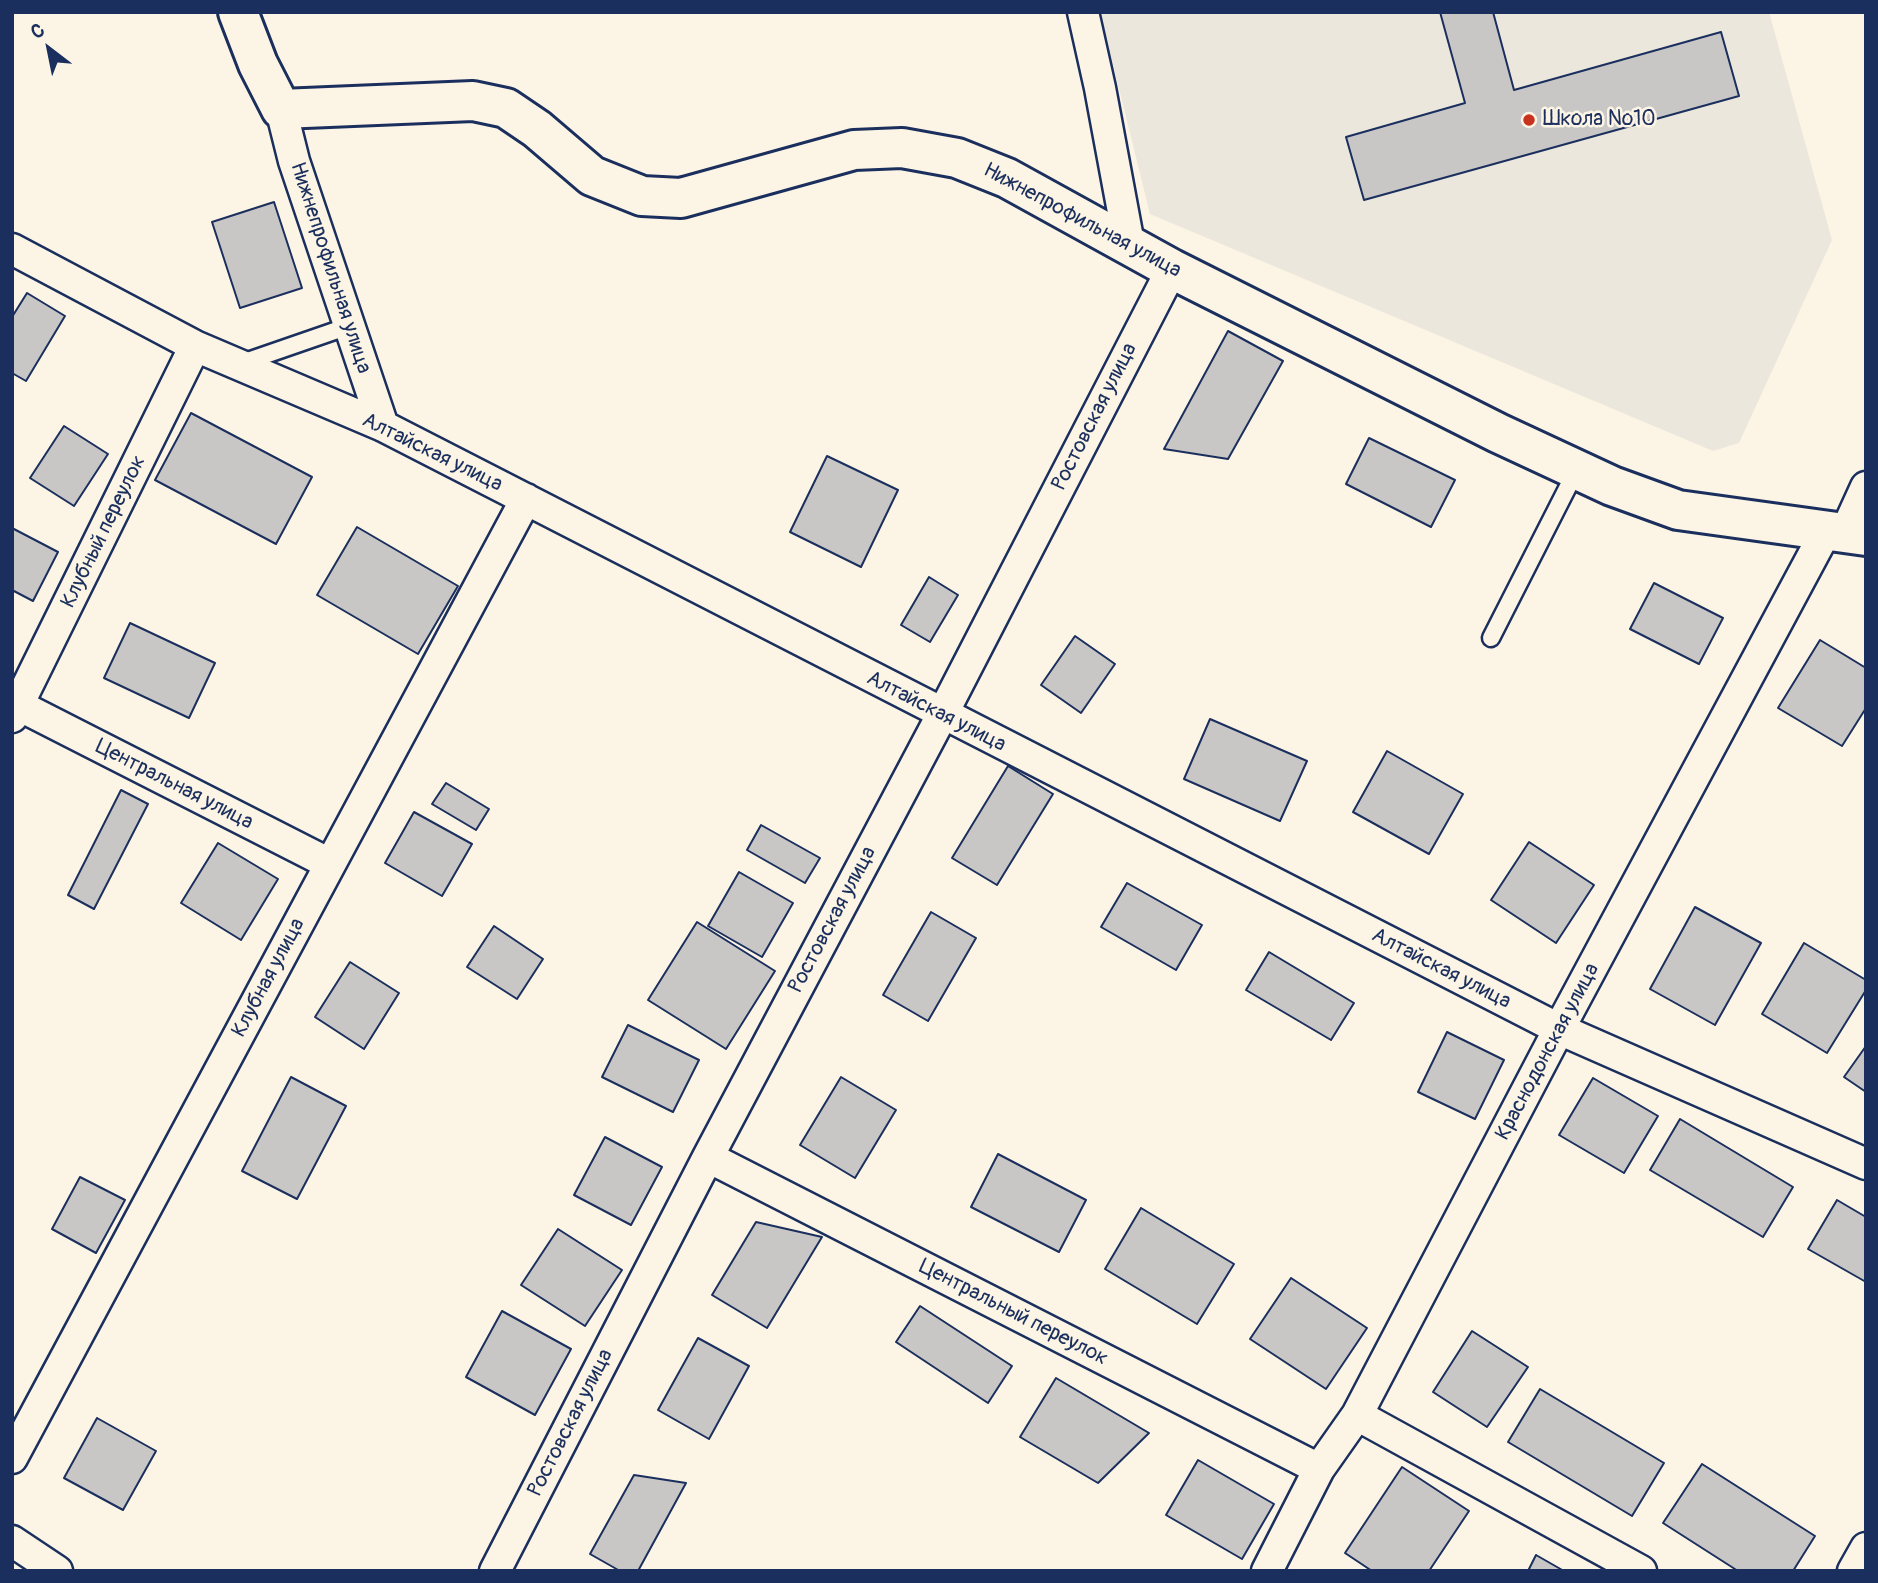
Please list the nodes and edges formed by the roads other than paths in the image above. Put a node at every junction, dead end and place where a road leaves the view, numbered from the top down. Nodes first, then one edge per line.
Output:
1 (238, 12) edge
2 (1083, 12) edge
3 (281, 109) junction
4 (1129, 244) junction
5 (12, 249) edge
6 (1172, 269) junction
7 (349, 326) junction
8 (195, 346) junction
9 (238, 365) junction
10 (383, 426) junction
11 (1577, 469) junction
12 (1866, 487) edge
13 (526, 499) junction
14 (1845, 533) edge
15 (1491, 638) dead end
16 (15, 711) edge
17 (942, 715) junction
18 (330, 864) junction
19 (1559, 1029) junction
20 (708, 1157) junction
21 (1866, 1164) edge
22 (1357, 1415) junction
23 (12, 1458) edge
24 (1319, 1469) junction
25 (12, 1541) edge
26 (1866, 1548) edge
27 (498, 1570) edge
28 (57, 1571) edge
29 (1267, 1571) edge
30 (1641, 1571) edge
31 (1853, 1571) edge

1 - 3 street, Нижнепрофильная улица
2 - 4 street
3 - 4 street, Нижнепрофильная улица
3 - 7 street, Нижнепрофильная улица
4 - 6 street, Нижнепрофильная улица
5 - 8 street, Алтайская улица
6 - 11 street, Нижнепрофильная улица
6 - 17 street, Ростовская улица
7 - 9 lane
7 - 10 street, Нижнепрофильная улица
8 - 9 street, Алтайская улица
8 - 16 street, Клубный переулок
9 - 10 street, Алтайская улица
10 - 13 street, Алтайская улица
11 - 14 street, Нижнепрофильная улица
11 - 15 lane
12 - 14 street, Краснодонская улица
13 - 17 street, Алтайская улица
13 - 18 street, Клубная улица
14 - 19 street, Краснодонская улица
16 - 18 street, Центральная улица
17 - 19 street, Алтайская улица
17 - 20 street, Ростовская улица
18 - 23 street, Клубная улица
19 - 21 street, Алтайская улица
19 - 22 street, Краснодонская улица
20 - 24 street, Центральный переулок
20 - 27 street, Ростовская улица
22 - 24 street, Краснодонская улица
22 - 30 street
24 - 29 street, Краснодонская улица
25 - 28 street
26 - 31 street

